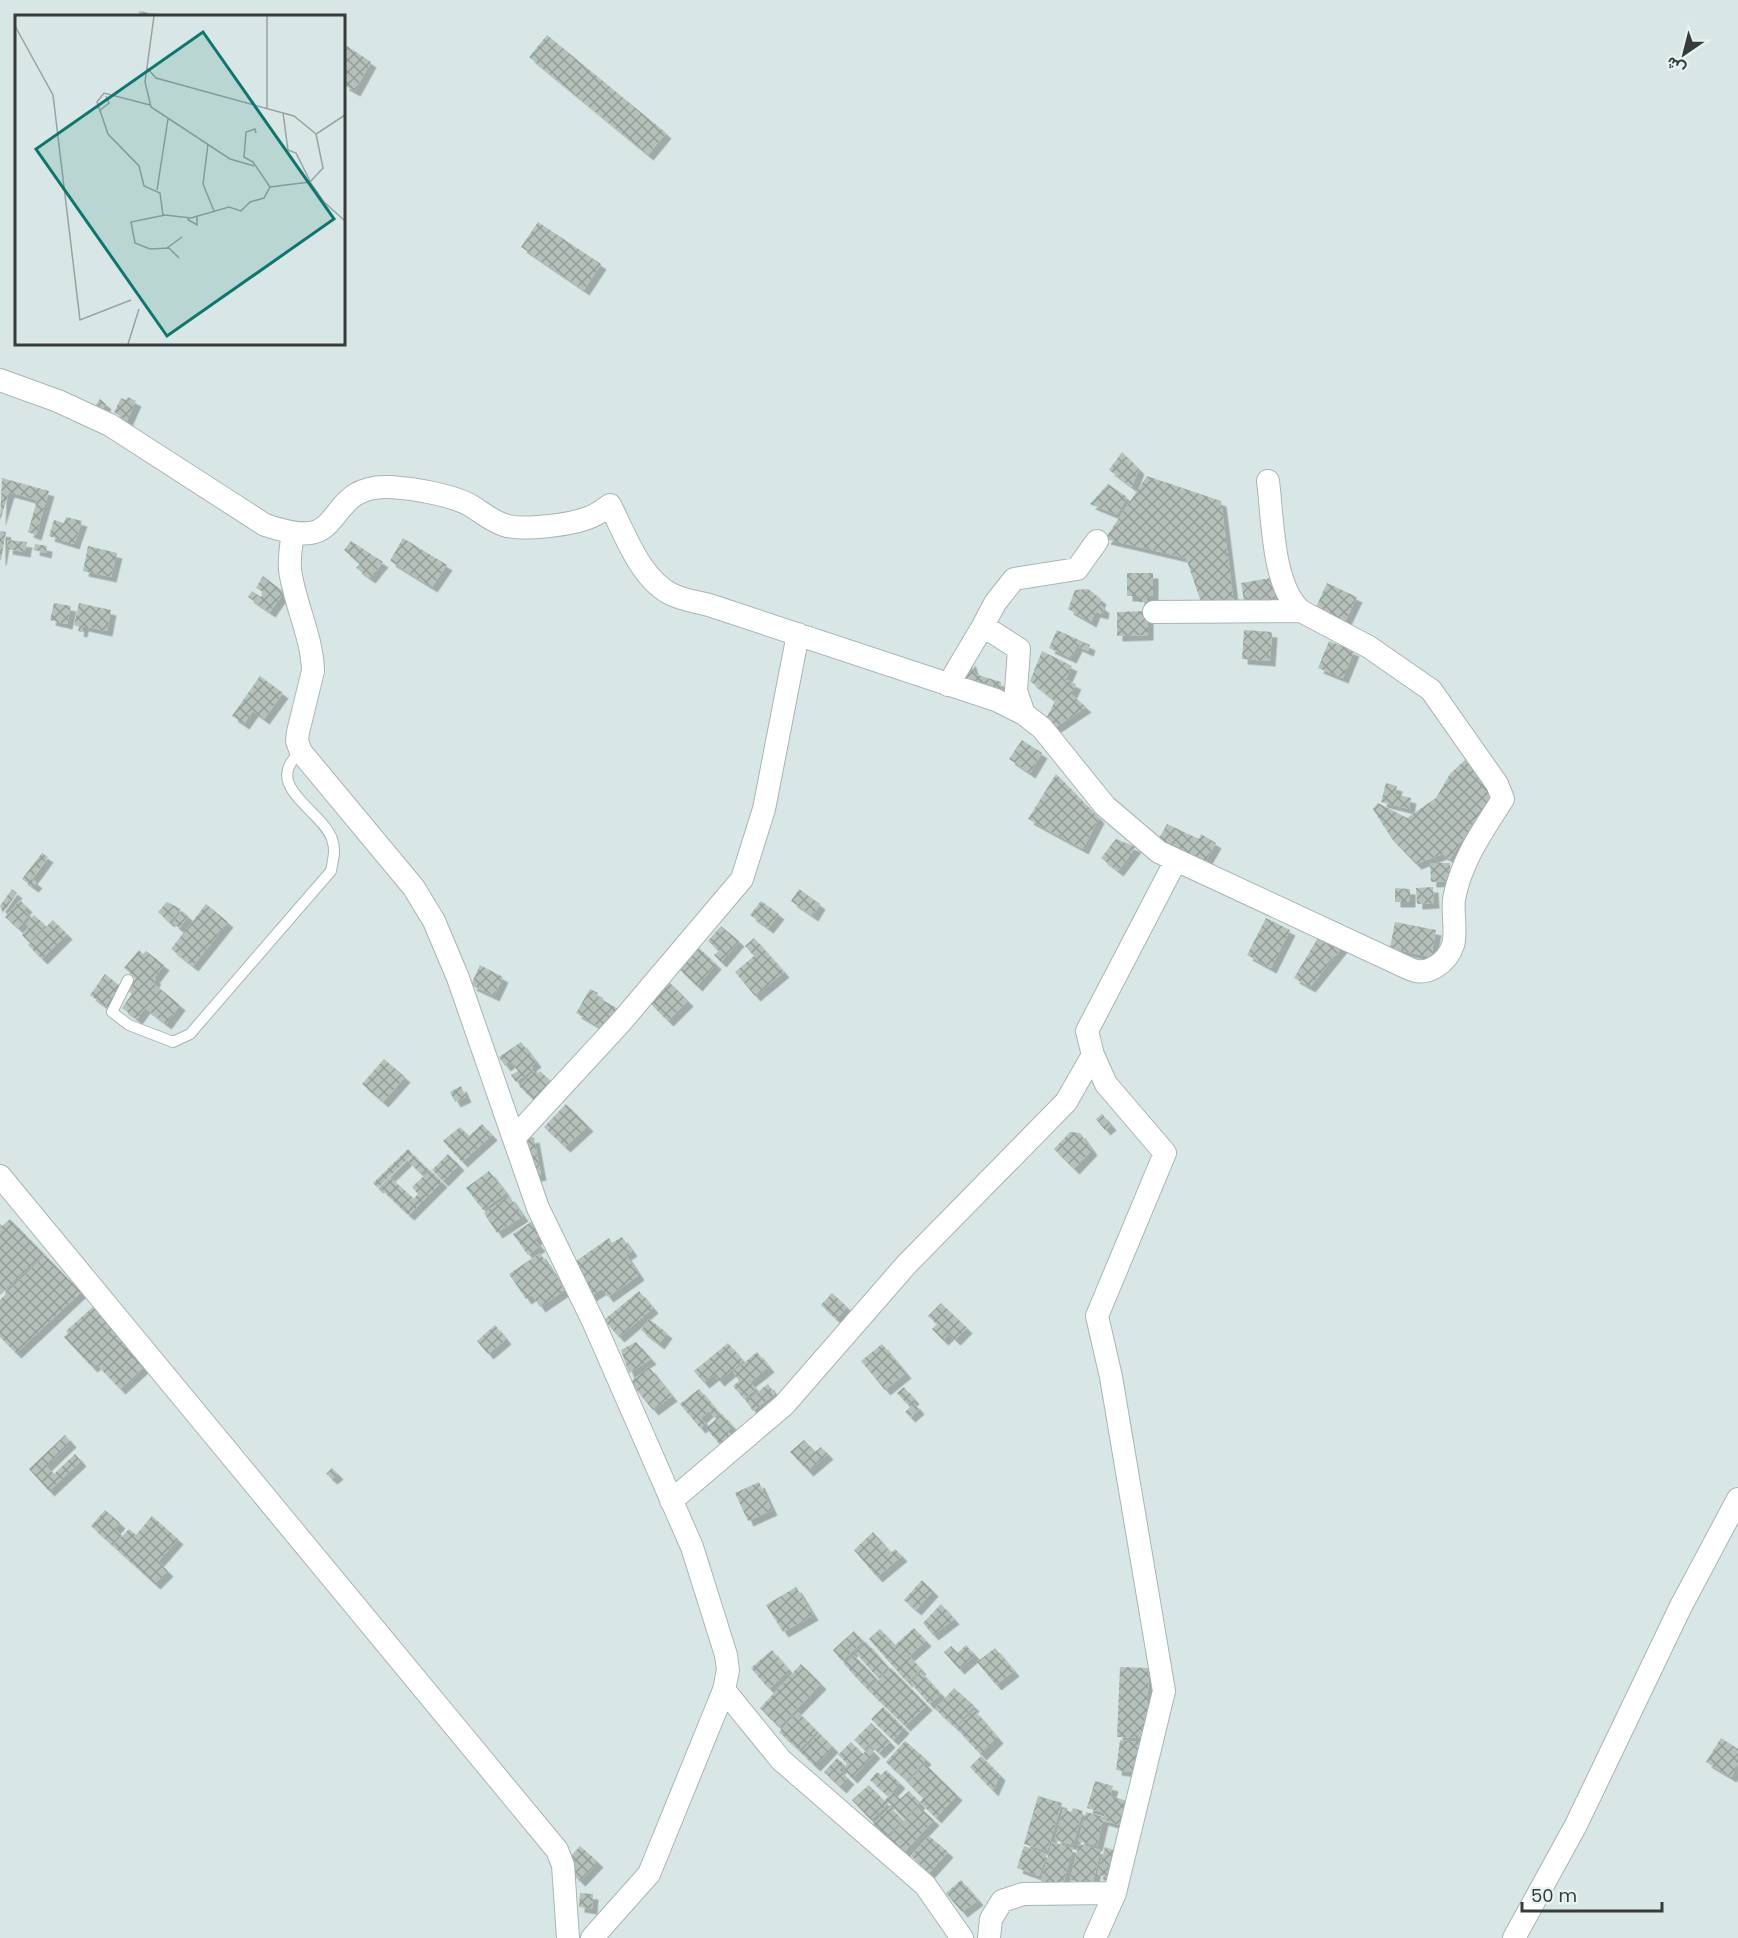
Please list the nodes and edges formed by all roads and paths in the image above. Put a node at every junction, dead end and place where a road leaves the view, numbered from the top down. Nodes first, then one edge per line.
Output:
1 (0, 380) edge
2 (1268, 482) dead end
3 (293, 533) junction
4 (1097, 542) dead end
5 (1301, 611) junction
6 (1154, 612) dead end
7 (983, 626) junction
8 (798, 634) junction
9 (948, 685) junction
10 (1024, 714) junction
11 (301, 752) junction
12 (1174, 862) junction
13 (128, 980) dead end
14 (1093, 1055) junction
15 (514, 1138) junction
16 (0, 1176) edge
17 (1738, 1499) edge
18 (671, 1501) junction
19 (724, 1690) junction
20 (1115, 1893) junction
21 (568, 1938) edge
22 (591, 1938) edge
23 (962, 1938) edge
24 (989, 1938) edge
25 (1095, 1938) edge
26 (1514, 1938) edge

1 - 3 street
2 - 5 street
3 - 8 street
3 - 11 street
4 - 7 street
5 - 6 street
5 - 12 street
7 - 9 street
7 - 10 street
8 - 9 street
8 - 15 street
9 - 10 street
10 - 12 street
11 - 13 lane
11 - 15 street
12 - 14 street
14 - 18 street
14 - 20 street
15 - 18 street
16 - 21 street
17 - 26 street
18 - 19 street
19 - 22 street
19 - 23 street
20 - 24 street
20 - 25 street

